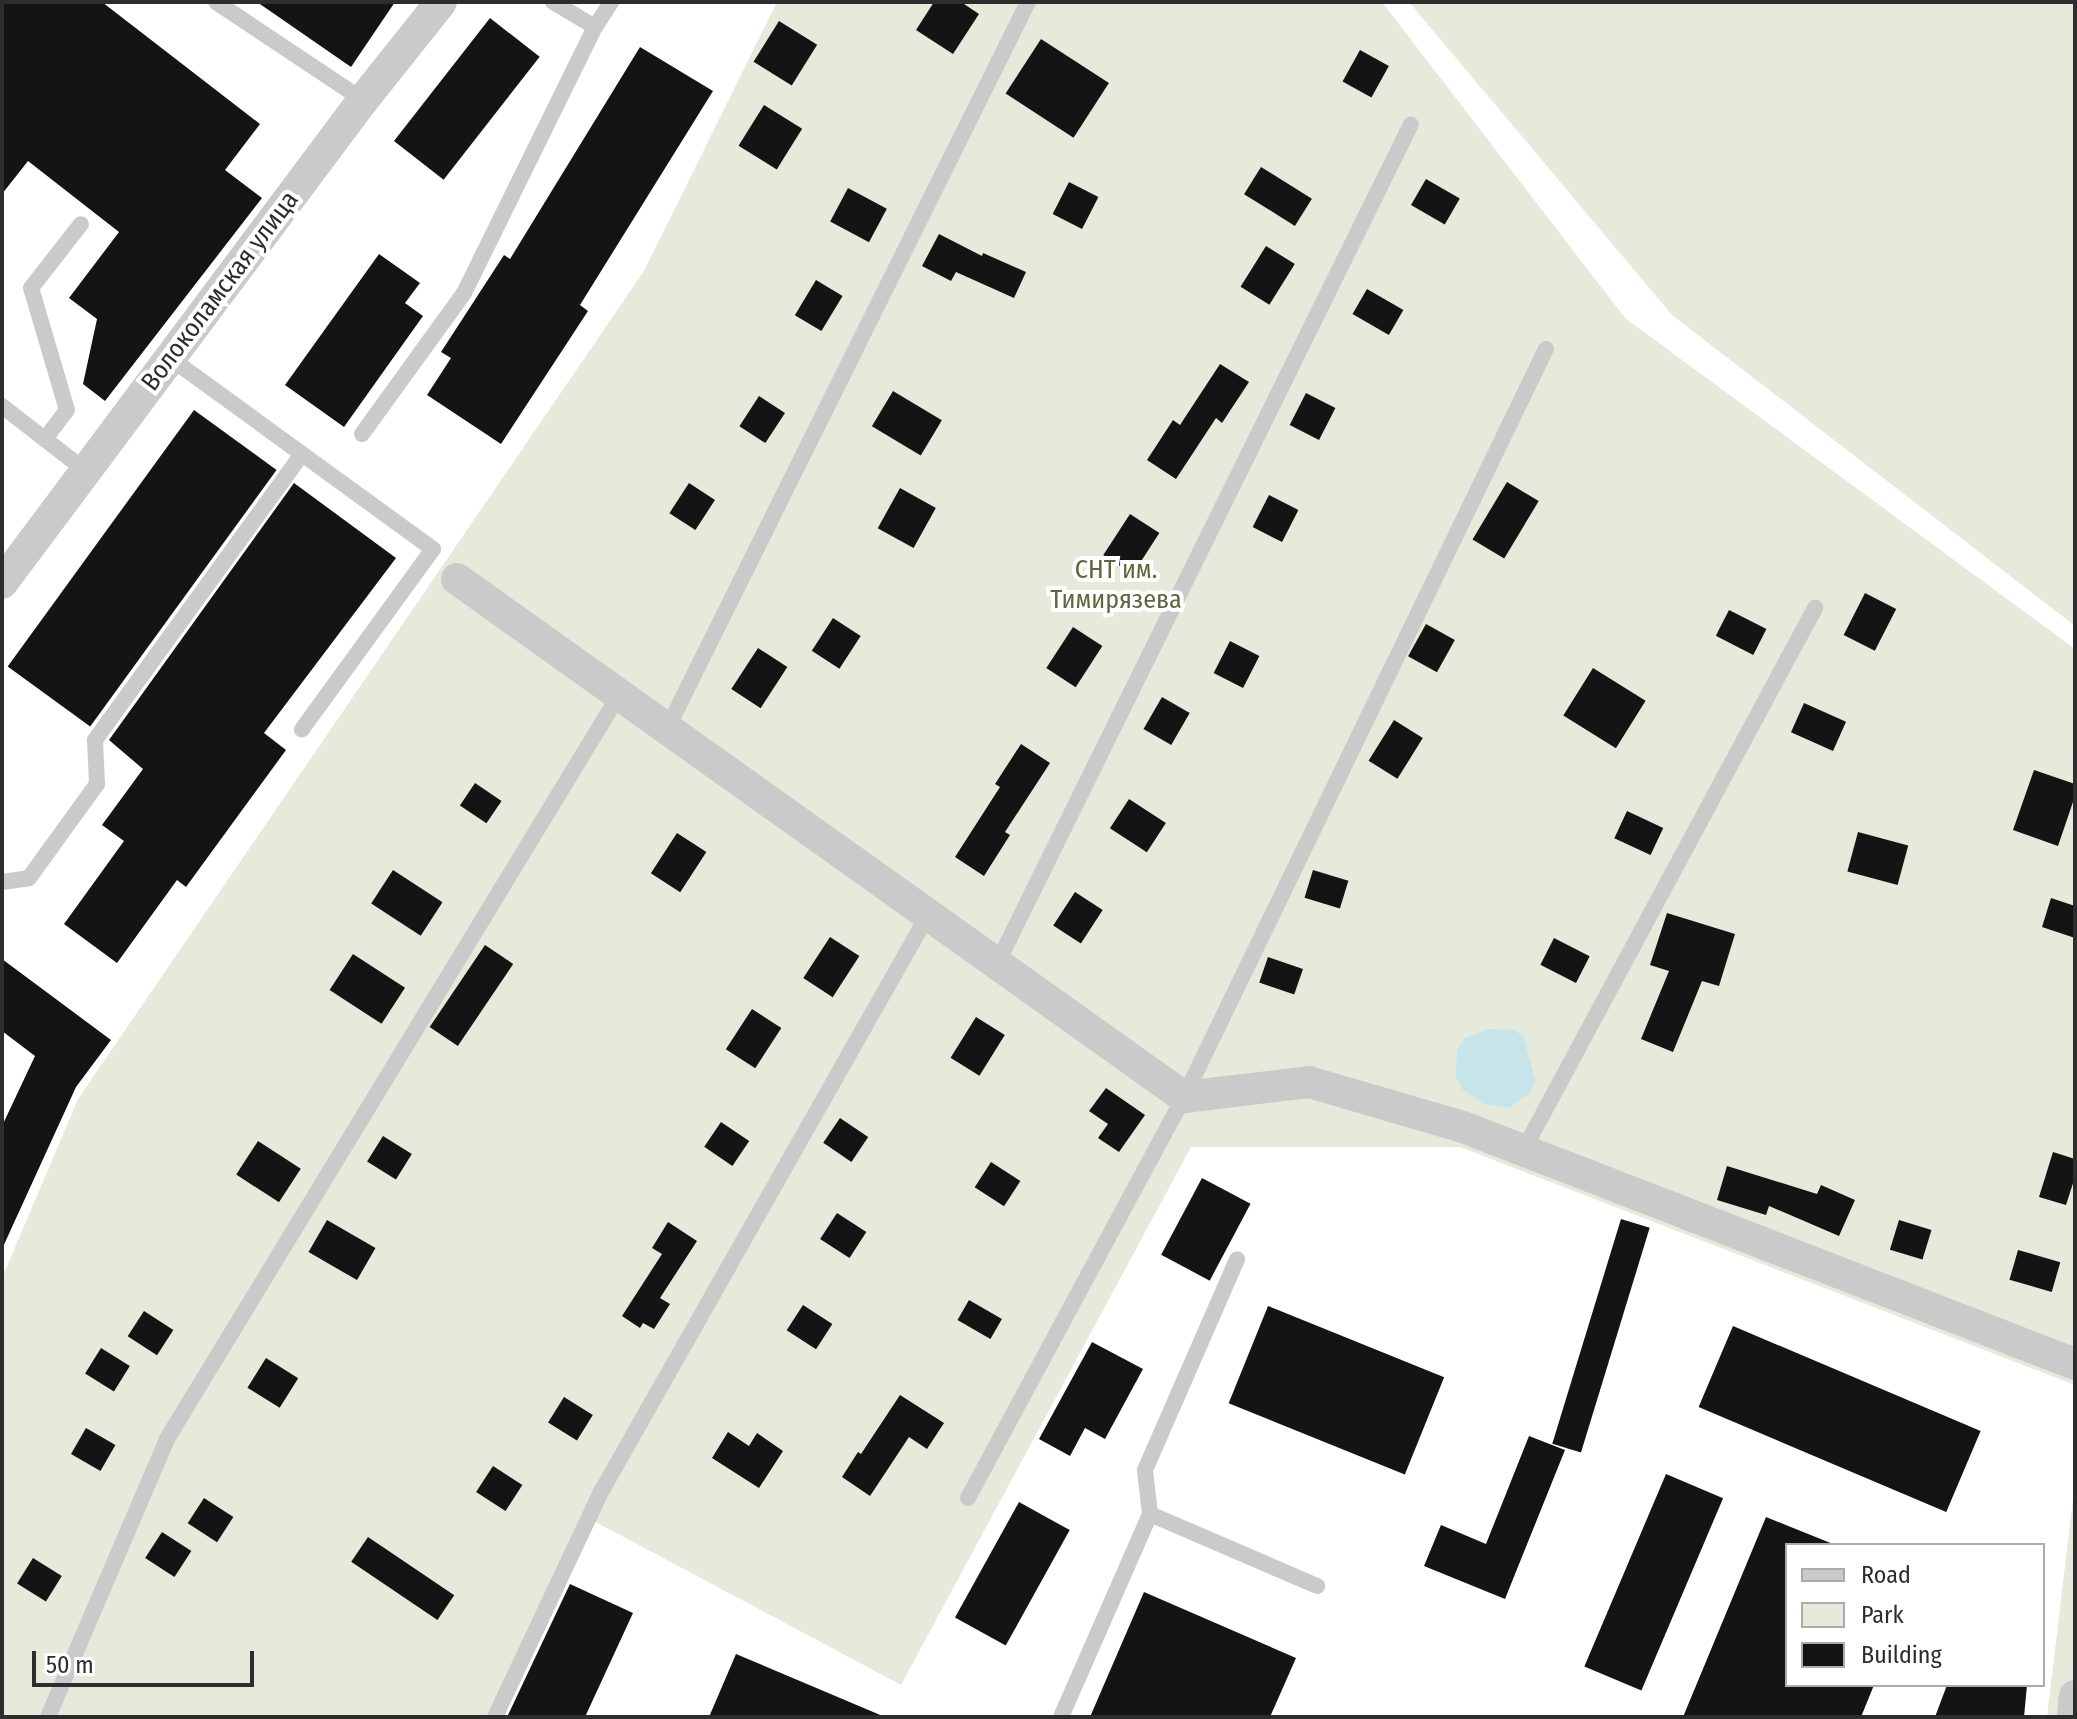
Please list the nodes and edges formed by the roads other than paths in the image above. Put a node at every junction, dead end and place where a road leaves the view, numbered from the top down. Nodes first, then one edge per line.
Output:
1 (216, 2) edge
2 (441, 2) edge
3 (553, 2) edge
4 (611, 2) edge
5 (1028, 2) edge
6 (595, 27) junction
7 (363, 100) junction
8 (1411, 124) dead end
9 (81, 224) dead end
10 (1546, 349) dead end
11 (170, 358) junction
12 (2, 406) edge
13 (362, 434) dead end
14 (45, 439) junction
15 (302, 454) junction
16 (86, 471) junction
17 (457, 579) dead end
18 (2, 583) edge
19 (1815, 608) dead end
20 (619, 695) junction
21 (302, 729) dead end
22 (667, 729) junction
23 (2, 882) edge
24 (928, 915) junction
25 (997, 964) junction
26 (1184, 1097) junction
27 (1523, 1151) junction
28 (1237, 1259) dead end
29 (2075, 1364) edge
30 (968, 1498) dead end
31 (1150, 1514) junction
32 (1317, 1586) dead end
33 (2075, 1696) edge
34 (48, 1717) edge
35 (495, 1717) edge
36 (1061, 1717) edge
37 (2073, 1717) edge

1 - 7 lane
2 - 7 street, Волоколамская улица
3 - 6 lane
4 - 6 lane
5 - 22 lane
6 - 13 lane
7 - 11 street, Волоколамская улица
8 - 25 lane
9 - 14 lane
10 - 26 lane
11 - 15 lane
11 - 16 street, Волоколамская улица
12 - 14 lane
14 - 16 lane
15 - 21 lane
15 - 23 lane
16 - 18 street, Волоколамская улица
17 - 20 street
19 - 27 lane
20 - 22 street
20 - 34 lane
22 - 24 street
24 - 25 street
24 - 35 lane
25 - 26 street
26 - 27 street
26 - 30 lane
27 - 29 street
28 - 31 lane
31 - 32 lane
31 - 36 lane
33 - 37 street

